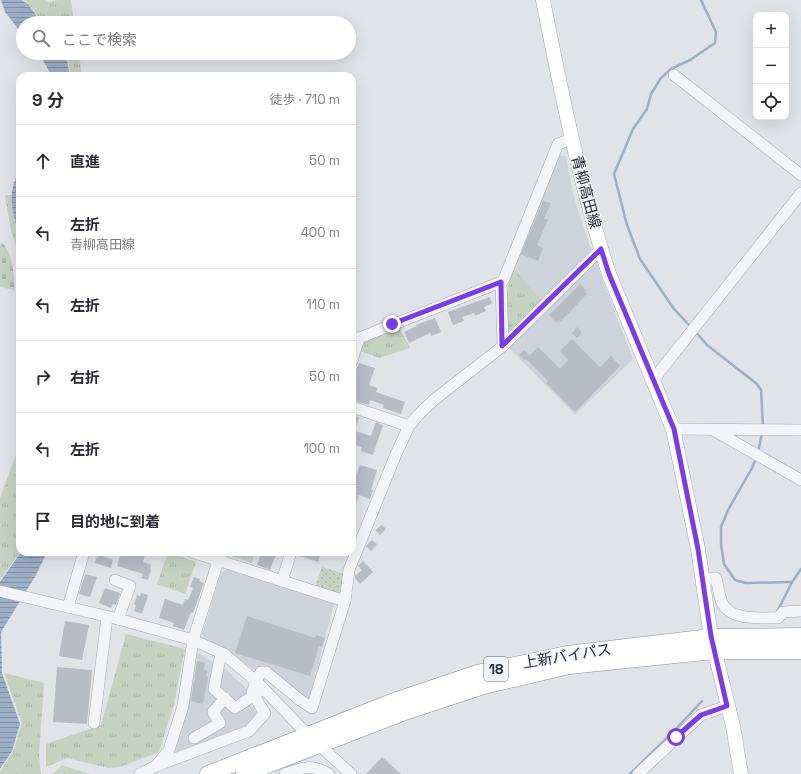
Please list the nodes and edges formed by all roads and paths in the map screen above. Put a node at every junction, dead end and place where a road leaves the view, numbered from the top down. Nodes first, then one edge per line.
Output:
1 (543, 0) edge
2 (674, 75) dead end
3 (572, 139) junction
4 (801, 175) edge
5 (801, 193) edge
6 (601, 249) junction
7 (501, 282) junction
8 (356, 338) edge
9 (502, 346) junction
10 (653, 380) junction
11 (356, 408) edge
12 (409, 426) junction
13 (674, 429) junction
14 (714, 430) junction
15 (801, 430) edge
16 (801, 480) edge
17 (356, 553) edge
18 (82, 556) edge
19 (220, 556) edge
20 (291, 556) edge
21 (355, 556) edge
22 (703, 580) junction
23 (282, 581) junction
24 (117, 584) dead end
25 (0, 591) edge
26 (345, 601) junction
27 (62, 606) junction
28 (801, 611) edge
29 (113, 618) junction
30 (801, 636) edge
31 (193, 640) junction
32 (713, 644) junction
33 (801, 651) edge
34 (221, 653) junction
35 (256, 681) junction
36 (264, 689) junction
37 (253, 696) junction
38 (225, 698) junction
39 (727, 706) junction
40 (94, 723) dead end
41 (194, 738) dead end
42 (313, 740) junction
43 (155, 770) edge
44 (140, 774) edge
45 (208, 774) edge
46 (244, 774) edge
47 (285, 774) edge
48 (329, 774) edge
49 (351, 774) edge
50 (638, 774) edge
51 (742, 774) edge

1 - 3 main road, 青柳高田線
2 - 4 street
3 - 6 main road, 青柳高田線
3 - 7 street
5 - 10 street
6 - 9 street
6 - 10 main road, 青柳高田線
7 - 8 street
7 - 9 street
9 - 12 street
10 - 13 main road, 青柳高田線
11 - 12 street
12 - 17 street
13 - 14 street
13 - 22 main road, 青柳高田線
14 - 15 street
14 - 16 street
18 - 27 street
19 - 23 street
19 - 31 street
20 - 23 street
21 - 26 street
22 - 28 street
22 - 32 main road, 青柳高田線
23 - 26 street
24 - 29 street
25 - 27 street
26 - 35 street
27 - 29 street
29 - 31 street
29 - 40 street
30 - 32 highway, 上新バイパス / 18
31 - 34 street
31 - 43 street
32 - 33 highway, 上新バイパス / 18
32 - 39 main road, 青柳高田線
32 - 42 highway, 上新バイパス / 18
34 - 35 street
34 - 38 street
35 - 36 street
35 - 37 street
36 - 37 street
36 - 42 street
37 - 38 street
37 - 43 street
38 - 41 street
39 - 50 street
39 - 51 main road, 青柳高田線
42 - 45 highway, 上新バイパス / 18
42 - 46 highway, 上新バイパス / 18
42 - 49 street
43 - 44 street
47 - 48 street

